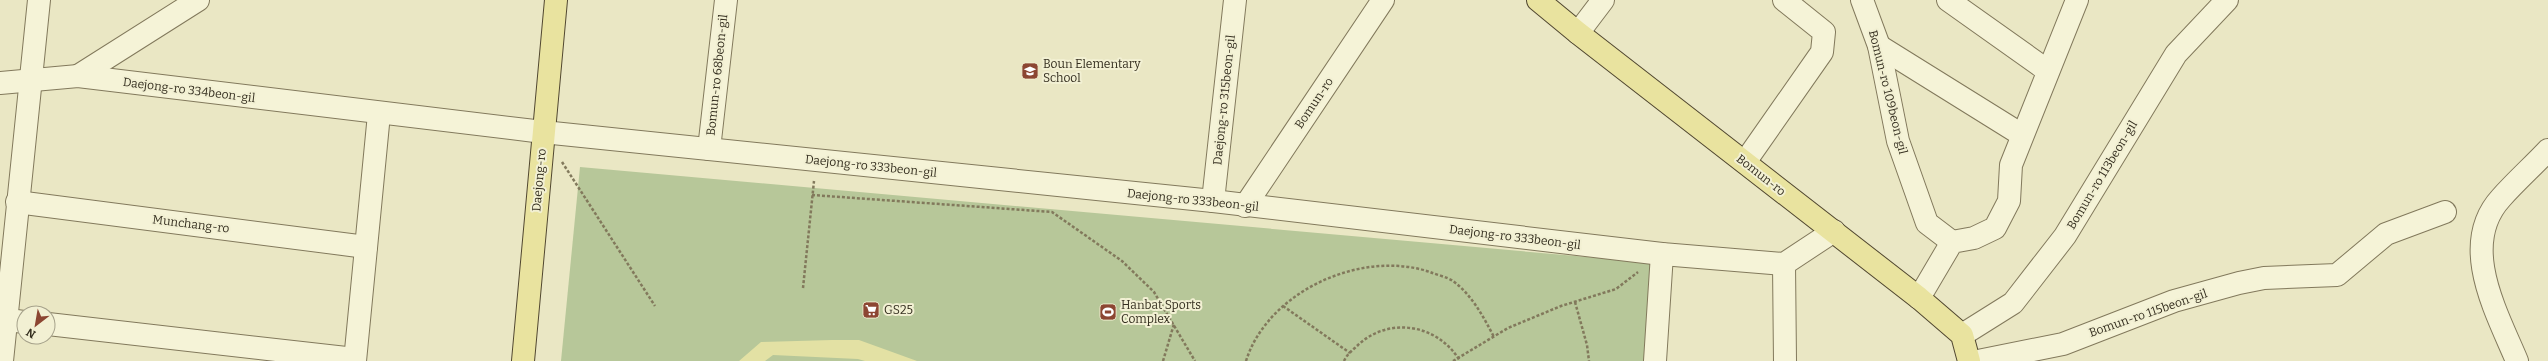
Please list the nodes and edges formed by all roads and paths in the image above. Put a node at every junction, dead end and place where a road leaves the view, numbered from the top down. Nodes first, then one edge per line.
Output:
1 (39, 0) edge
2 (198, 0) edge
3 (556, 0) edge
4 (726, 0) edge
5 (1234, 0) edge
6 (1383, 0) edge
7 (1538, 0) edge
8 (1603, 0) edge
9 (1784, 0) edge
10 (1862, 0) edge
11 (1948, 0) edge
12 (2077, 0) edge
13 (2227, 0) edge
14 (1578, 33) junction
15 (1879, 46) junction
16 (2048, 71) junction
17 (78, 76) junction
18 (30, 81) junction
19 (0, 84) edge
20 (379, 114) junction
21 (543, 132) junction
22 (2022, 135) junction
23 (709, 149) junction
24 (2548, 150) edge
25 (560, 159) dead end
26 (816, 160) junction
27 (1745, 162) junction
28 (812, 195) junction
29 (1213, 201) junction
30 (17, 202) junction
31 (1245, 206) junction
32 (2445, 212) dead end
33 (1834, 231) junction
34 (1952, 242) junction
35 (366, 246) junction
36 (1662, 254) junction
37 (1784, 264) junction
38 (803, 288) dead end
39 (1919, 298) junction
40 (1575, 302) junction
41 (655, 306) dead end
42 (1283, 306) junction
43 (10, 320) edge
44 (1174, 324) junction
45 (56, 325) edge
46 (1962, 335) junction
47 (1494, 337) junction
48 (1350, 353) junction
49 (1458, 358) junction
50 (355, 360) edge
51 (2, 361) edge
52 (523, 361) edge
53 (1163, 361) edge
54 (1195, 361) edge
55 (1246, 361) edge
56 (1344, 361) edge
57 (1454, 361) edge
58 (1460, 361) edge
59 (1589, 361) edge
60 (1655, 361) edge
61 (1785, 361) edge
62 (1969, 361) edge
63 (1978, 361) edge
64 (2517, 361) edge

1 - 18 street
2 - 17 street
3 - 21 main road, Daejong-ro
4 - 23 street, Bomun-ro 68beon-gil
5 - 29 street, Daejong-ro 315beon-gil
6 - 31 street, Bomun-ro
7 - 14 main road, Bomun-ro
8 - 14 street
9 - 27 street
10 - 15 street, Bomun-ro 109beon-gil
11 - 16 street
12 - 16 street
13 - 46 street, Bomun-ro 113beon-gil
14 - 27 main road, Bomun-ro
15 - 22 street
15 - 34 street, Bomun-ro 109beon-gil
16 - 22 street
17 - 18 street, Daejong-ro 334beon-gil
17 - 20 street, Daejong-ro 334beon-gil
18 - 19 street, Daejong-ro 334beon-gil
18 - 30 street
20 - 21 street, Daejong-ro 334beon-gil
20 - 35 street
21 - 23 street, Daejong-ro 333beon-gil
21 - 52 main road, Daejong-ro
22 - 34 street
23 - 26 street, Daejong-ro 333beon-gil
24 - 64 street
25 - 41 path
26 - 28 path
26 - 29 street, Daejong-ro 333beon-gil
27 - 33 main road, Bomun-ro
28 - 38 path
28 - 44 path
29 - 31 street, Daejong-ro 333beon-gil
30 - 35 street, Munchang-ro
30 - 43 street
31 - 36 street, Daejong-ro 333beon-gil
32 - 63 street, Bomun-ro 115beon-gil
33 - 37 street
33 - 39 main road, Bomun-ro
34 - 39 street
35 - 50 street
36 - 37 street, Daejong-ro 333beon-gil
36 - 40 path
36 - 60 street
37 - 61 street
39 - 46 main road, Bomun-ro
40 - 47 path
40 - 59 path
42 - 47 path
42 - 48 path
42 - 55 path
43 - 51 street
44 - 53 path
44 - 54 path
45 - 50 street
46 - 62 main road
47 - 49 path
48 - 49 path
48 - 56 path
49 - 57 path
49 - 58 path

